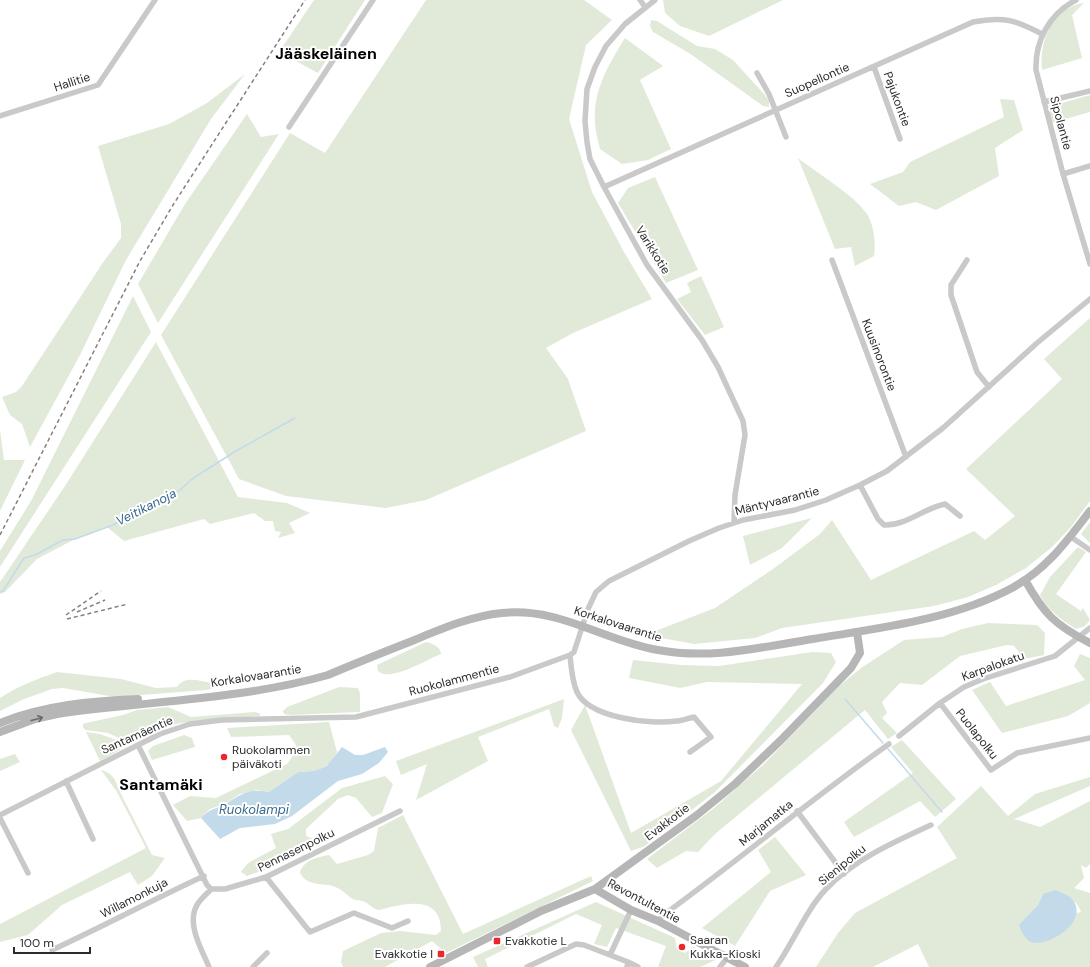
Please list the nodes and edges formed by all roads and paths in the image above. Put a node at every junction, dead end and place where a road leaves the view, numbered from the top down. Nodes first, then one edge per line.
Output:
1 (156, 0) edge
2 (373, 0) edge
3 (640, 0) edge
4 (655, 0) edge
5 (1076, 0) edge
6 (645, 7) junction
7 (1042, 34) junction
8 (874, 67) junction
9 (756, 73) dead end
10 (1090, 91) edge
11 (1044, 102) junction
12 (775, 110) junction
13 (0, 116) edge
14 (289, 127) dead end
15 (786, 137) dead end
16 (900, 139) dead end
17 (1090, 166) edge
18 (1063, 174) junction
19 (604, 187) junction
20 (832, 260) dead end
21 (967, 260) dead end
22 (1090, 264) edge
23 (1090, 299) edge
24 (989, 387) junction
25 (906, 457) junction
26 (860, 485) junction
27 (1090, 511) edge
28 (960, 516) dead end
29 (734, 523) junction
30 (1071, 537) junction
31 (1090, 550) edge
32 (1025, 580) junction
33 (582, 624) junction
34 (1090, 628) edge
35 (857, 632) junction
36 (1079, 637) junction
37 (1090, 643) edge
38 (570, 655) junction
39 (183, 699) junction
40 (940, 703) junction
41 (342, 717) joint
42 (0, 723) edge
43 (0, 732) edge
44 (899, 736) dead end
45 (1090, 738) edge
46 (138, 744) junction
47 (889, 744) dead end
48 (690, 752) dead end
49 (66, 781) junction
50 (400, 811) dead end
51 (797, 811) junction
52 (0, 816) edge
53 (931, 825) dead end
54 (93, 839) dead end
55 (28, 873) dead end
56 (844, 874) junction
57 (204, 876) junction
58 (266, 877) junction
59 (595, 888) junction
60 (211, 889) junction
61 (631, 910) junction
62 (408, 921) dead end
63 (658, 921) junction
64 (52, 950) dead end
65 (267, 953) dead end
66 (610, 955) junction
67 (727, 958) junction
68 (628, 965) edge
69 (209, 967) edge
70 (253, 967) edge
71 (430, 967) edge
72 (527, 967) edge
73 (638, 967) edge
74 (720, 967) edge
75 (745, 967) edge
76 (776, 967) edge

1 - 13 street, Hallitie
2 - 14 street
3 - 6 street
4 - 6 street, Varikkotie
5 - 7 street, Sipolantie
6 - 19 street, Varikkotie
7 - 8 street, Suopellontie
7 - 11 street, Sipolantie
8 - 12 street, Suopellontie
8 - 16 street, Pajukontie
9 - 12 street
10 - 11 street
11 - 18 street, Sipolantie
12 - 15 street
12 - 19 street, Suopellontie
17 - 18 street
18 - 22 street, Sipolantie
19 - 29 street, Varikkotie
20 - 25 street, Kuusinorontie
21 - 24 street
23 - 24 street, Mäntyvaarantie
24 - 25 street, Mäntyvaarantie
25 - 26 street, Mäntyvaarantie
26 - 28 street
26 - 29 street, Mäntyvaarantie
27 - 30 street, Korkalovaarantie
29 - 33 street, Mäntyvaarantie
30 - 31 street
30 - 32 street, Korkalovaarantie
32 - 35 street, Korkalovaarantie
32 - 36 street
33 - 35 street, Korkalovaarantie
33 - 38 street, Mäntyvaarantie
33 - 39 street, Korkalovaarantie
34 - 36 street, Karpalokatu
35 - 59 street, Evakkotie
36 - 37 street
36 - 40 street, Karpalokatu
38 - 41 street, Ruokolammentie
38 - 48 street
39 - 42 street, Korkalovaarantie
43 -> 39 street, Korkalovaarantie
40 - 44 street, Karpalokatu
40 - 45 street, Puolapolku
41 - 46 street, Santamäentie
46 - 49 street, Santamäentie
46 - 57 street
47 - 51 street, Marjamatka
49 - 52 street, Santamäentie
49 - 54 street
50 - 58 street, Pennasenpolku
51 - 56 street
51 - 63 street, Marjamatka
52 - 55 street
53 - 56 street, Sienipolku
56 - 76 street, Sienipolku
57 - 60 street
57 - 64 street, Willamonkuja
58 - 60 street, Pennasenpolku
58 - 62 street
59 - 61 street, Revontultentie
59 - 71 street, Evakkotie
60 - 69 street
61 - 63 street, Revontultentie
61 - 66 street
63 - 67 street, Revontultentie
65 - 70 street
66 - 68 street
66 - 72 street
67 - 74 street
67 - 75 street, Revontultentie
68 - 73 street

